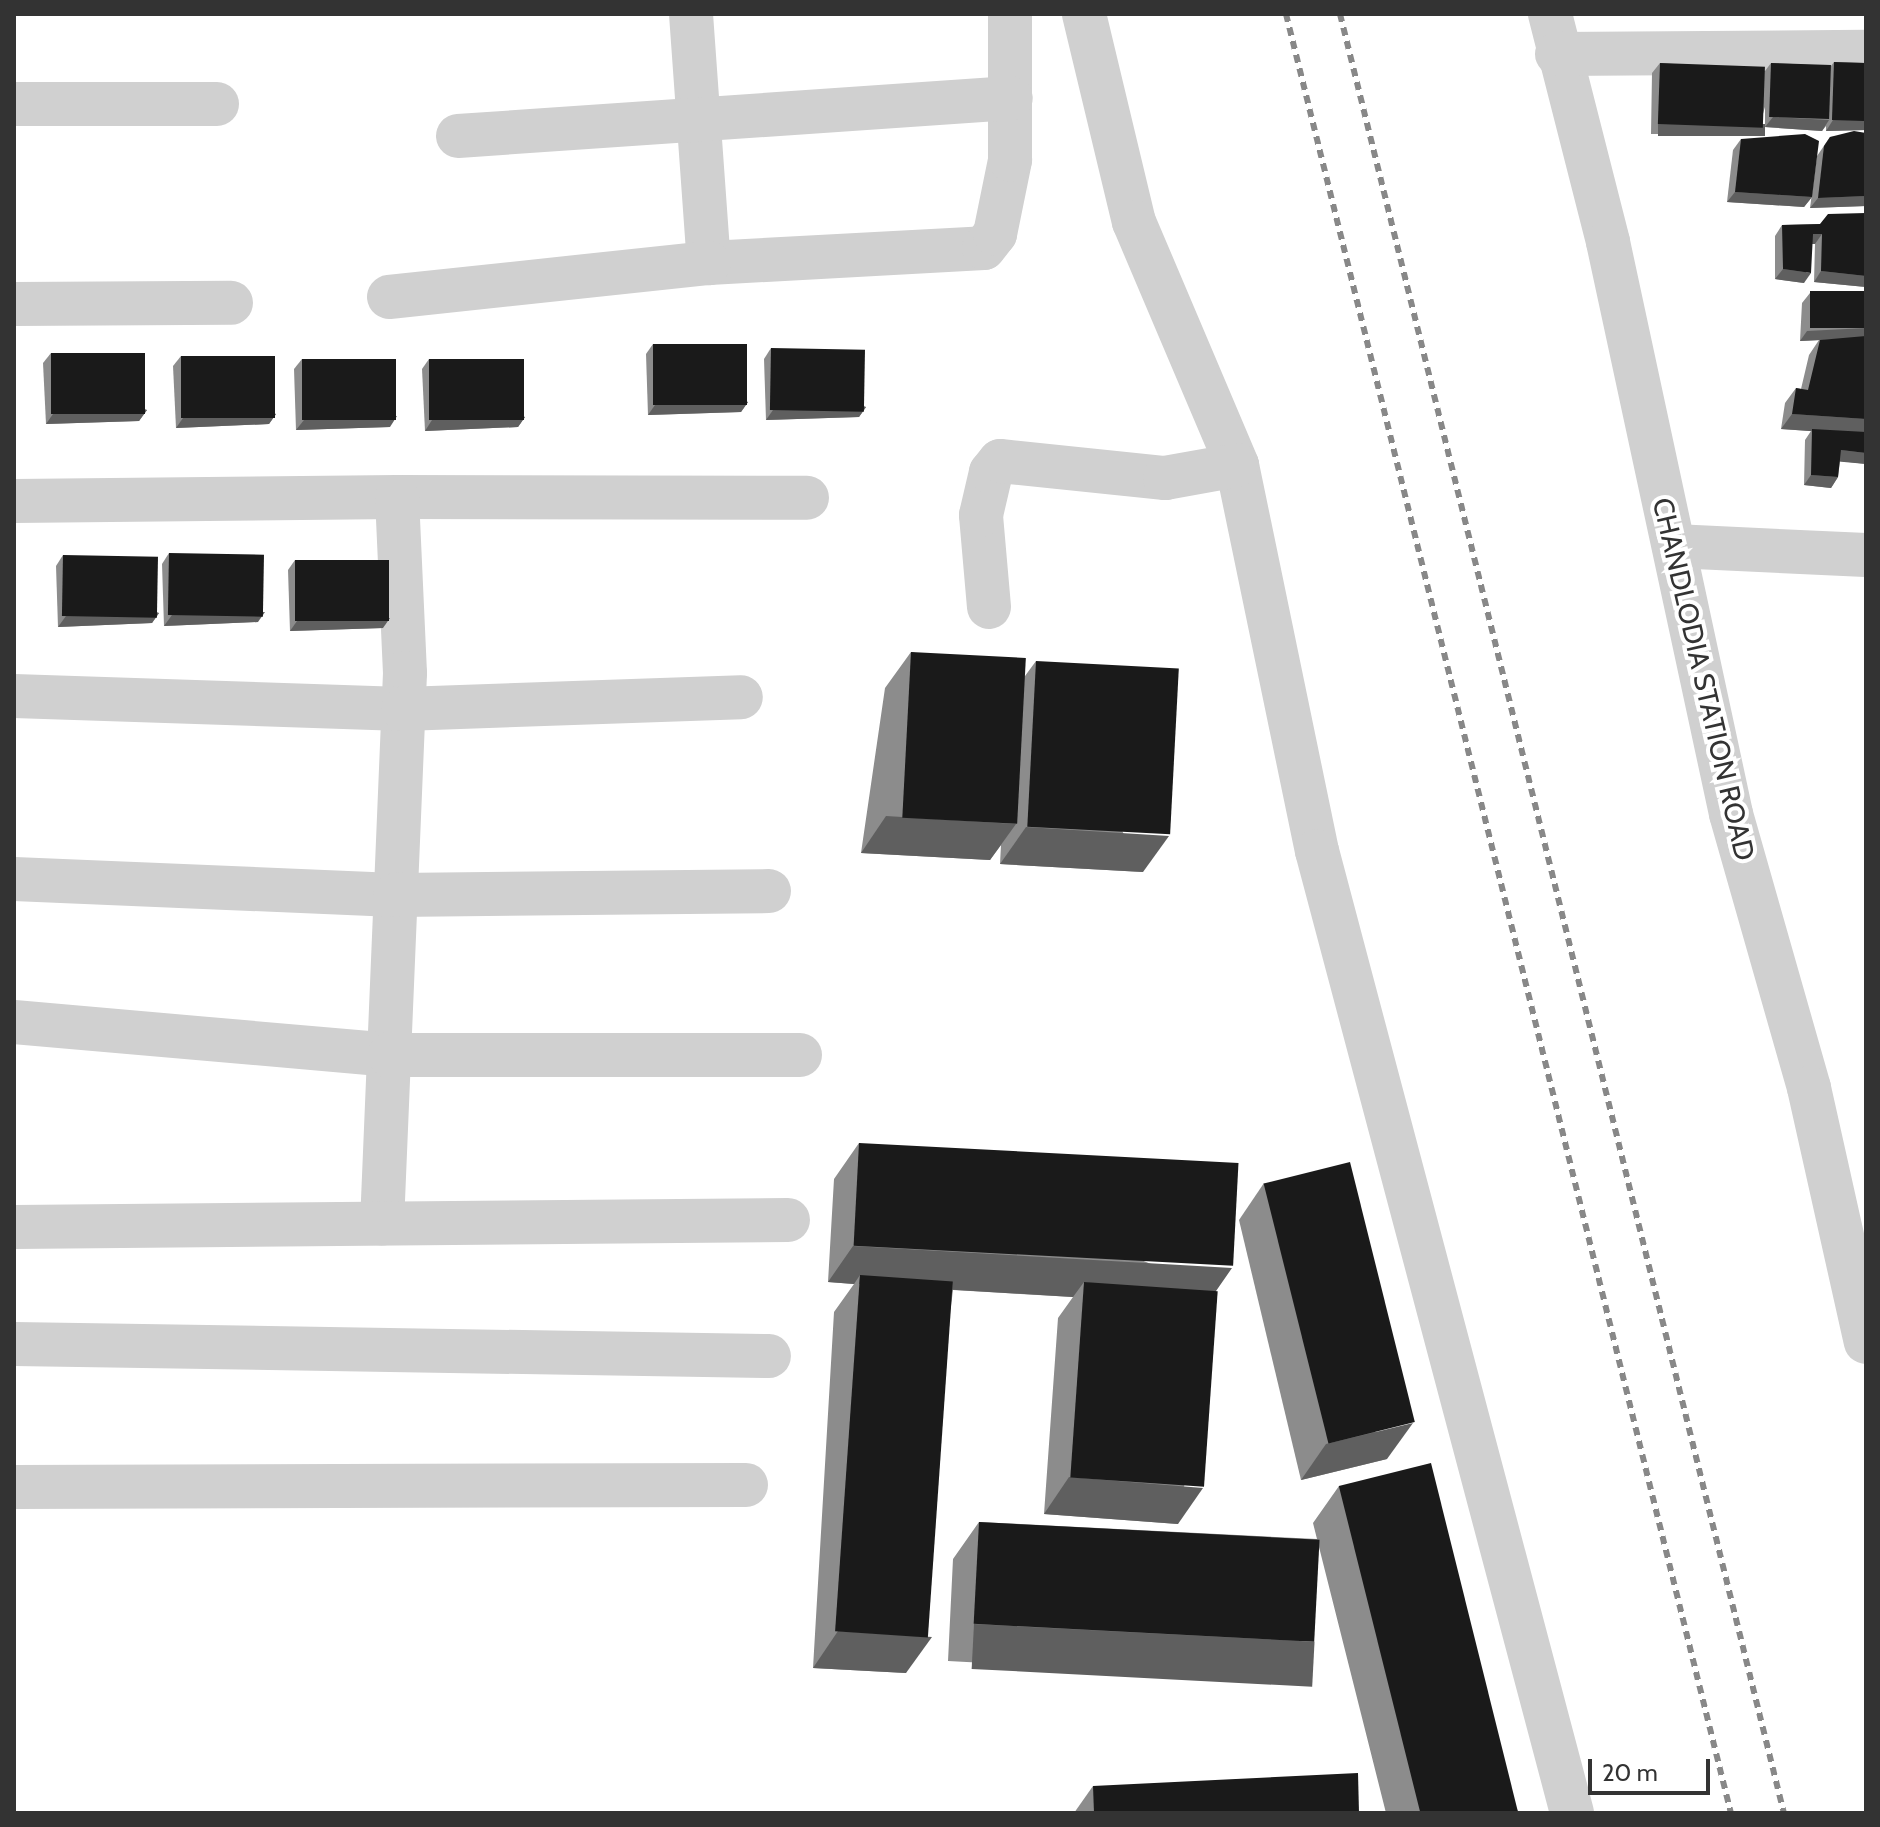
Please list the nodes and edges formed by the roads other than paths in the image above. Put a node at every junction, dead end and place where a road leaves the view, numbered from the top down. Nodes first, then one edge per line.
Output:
1 (691, 14) edge
2 (1010, 14) edge
3 (1084, 14) edge
4 (1553, 34) edge
5 (1866, 52) edge
6 (1011, 98) junction
7 (14, 104) edge
8 (217, 104) dead end
9 (699, 119) junction
10 (458, 136) dead end
11 (709, 263) junction
12 (389, 297) dead end
13 (231, 303) dead end
14 (14, 304) edge
15 (1237, 465) junction
16 (397, 497) junction
17 (807, 498) dead end
18 (14, 501) edge
19 (1674, 546) junction
20 (1866, 555) edge
21 (989, 607) dead end
22 (14, 696) edge
23 (741, 697) dead end
24 (403, 709) junction
25 (14, 879) edge
26 (769, 891) dead end
27 (395, 895) junction
28 (14, 1022) edge
29 (389, 1055) junction
30 (800, 1055) dead end
31 (788, 1220) dead end
32 (382, 1224) junction
33 (14, 1227) edge
34 (1866, 1342) edge
35 (14, 1344) edge
36 (769, 1356) dead end
37 (746, 1485) dead end
38 (14, 1487) edge
39 (1572, 1813) edge

1 - 9 street
2 - 6 street
3 - 15 street
4 - 5 street
4 - 19 street, CHANDLODIA STATION ROAD
6 - 9 street
6 - 11 street
7 - 8 street
9 - 10 street
9 - 11 street
11 - 12 street
13 - 14 street
15 - 21 street
15 - 39 street
16 - 17 street
16 - 18 street
16 - 24 street
19 - 20 street
19 - 34 street, CHANDLODIA STATION ROAD
22 - 24 street
23 - 24 street
24 - 27 street
25 - 27 street
26 - 27 street
27 - 29 street
28 - 29 street
29 - 30 street
29 - 32 street
31 - 32 street
32 - 33 street
35 - 36 street
37 - 38 street

